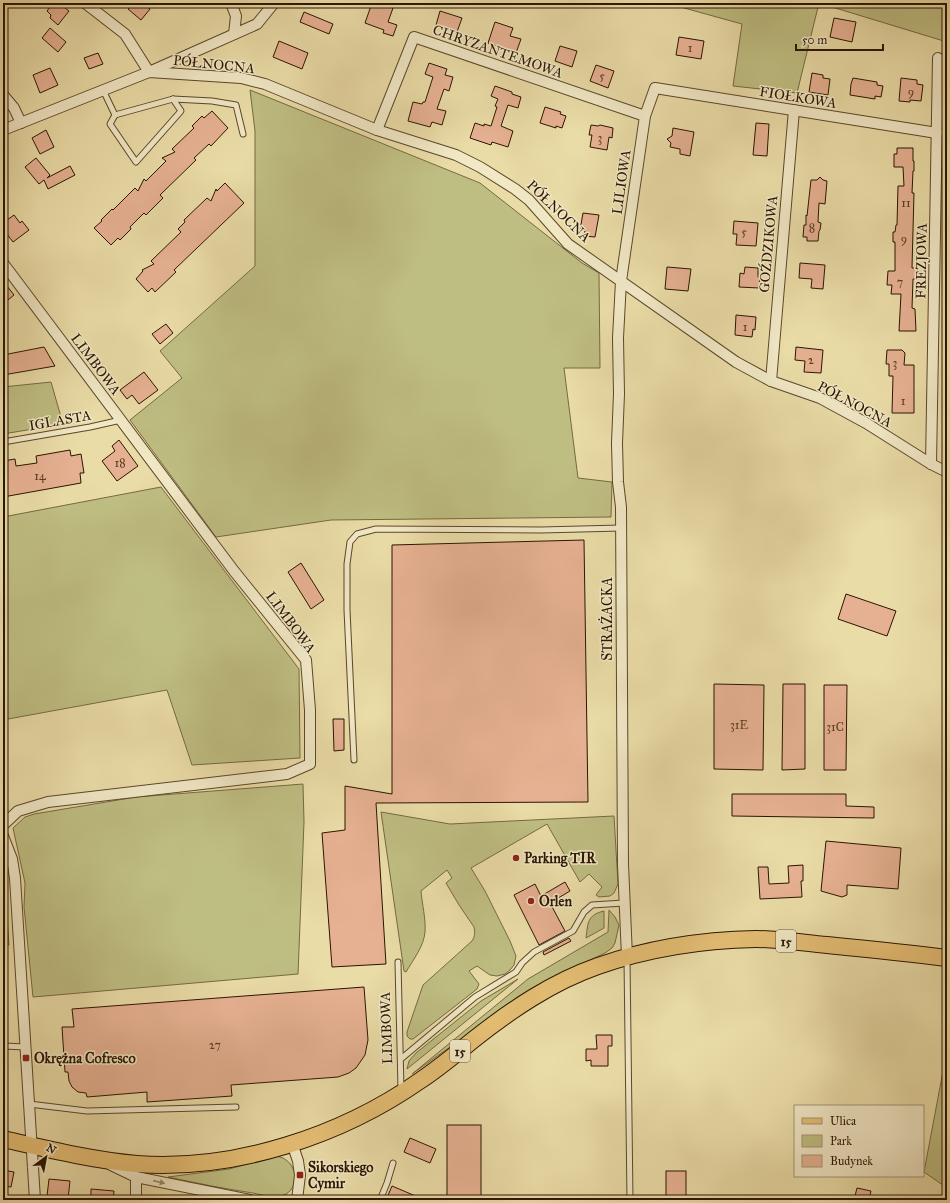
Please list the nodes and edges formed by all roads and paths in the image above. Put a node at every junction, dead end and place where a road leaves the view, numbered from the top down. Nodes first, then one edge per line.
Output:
1 (85, 3) edge
2 (230, 3) edge
3 (274, 3) edge
4 (234, 34) junction
5 (938, 58) dead end
6 (149, 72) junction
7 (655, 88) joint
8 (103, 90) junction
9 (3, 95) edge
10 (173, 99) junction
11 (794, 110) junction
12 (115, 115) junction
13 (645, 116) junction
14 (21, 123) junction
15 (3, 130) edge
16 (377, 130) junction
17 (937, 133) junction
18 (243, 134) dead end
19 (3, 263) edge
20 (621, 281) junction
21 (771, 381) junction
22 (121, 420) junction
23 (3, 442) edge
24 (931, 464) junction
25 (947, 472) edge
26 (621, 528) junction
27 (354, 760) dead end
28 (3, 825) edge
29 (3, 836) edge
30 (6, 848) edge
31 (624, 903) junction
32 (627, 957) junction
33 (947, 958) edge
34 (398, 962) dead end
35 (3, 1046) edge
36 (26, 1047) junction
37 (402, 1058) junction
38 (401, 1093) junction
39 (29, 1104) junction
40 (236, 1107) dead end
41 (3, 1139) edge
42 (292, 1143) junction
43 (32, 1145) junction
44 (96, 1159) junction
45 (393, 1163) dead end
46 (136, 1177) junction
47 (35, 1200) edge
48 (136, 1200) edge
49 (250, 1200) edge
50 (297, 1200) edge
51 (380, 1200) edge
52 (630, 1200) edge

1 - 6 street
2 - 4 street
3 - 4 street
4 - 6 street
5 - 17 street, FREZJOWA
6 - 8 street, PÓŁNOCNA
6 - 16 street, PÓŁNOCNA
7 - 11 street, FIOŁKOWA
7 - 13 street, LILIOWA
8 - 12 lane
8 - 14 street, PÓŁNOCNA
9 - 14 street
10 - 12 lane
10 - 12 lane
10 - 18 lane
11 - 17 street, FIOŁKOWA
11 - 21 street, GOŹDZIKOWA
13 - 16 street, CHRYZANTEMOWA
13 - 20 street, LILIOWA
14 - 15 street, PÓŁNOCNA
16 - 20 street, PÓŁNOCNA
17 - 24 street, FREZJOWA
19 - 22 street, LIMBOWA
20 - 21 street, PÓŁNOCNA
20 - 26 street, STRAŻACKA
21 - 24 street, PÓŁNOCNA
22 - 23 lane, IGLASTA
22 - 28 street, LIMBOWA
24 - 25 street, PÓŁNOCNA
26 - 27 lane
26 - 31 street, STRAŻACKA
29 - 30 street
30 - 36 street
31 - 32 street, STRAŻACKA
31 - 37 lane
32 - 33 main road, 15
32 - 38 main road, 15
32 - 52 lane
34 - 37 lane, LIMBOWA
35 - 36 lane
36 - 39 street
37 - 38 lane, LIMBOWA
38 - 42 main road, 15
39 - 40 lane
39 - 43 street
41 - 43 main road, 15
42 - 44 main road, 15
42 - 50 street
43 - 44 main road, 15
43 - 47 street
44 - 46 street
45 - 51 lane
46 - 48 street
46 -> 49 street

